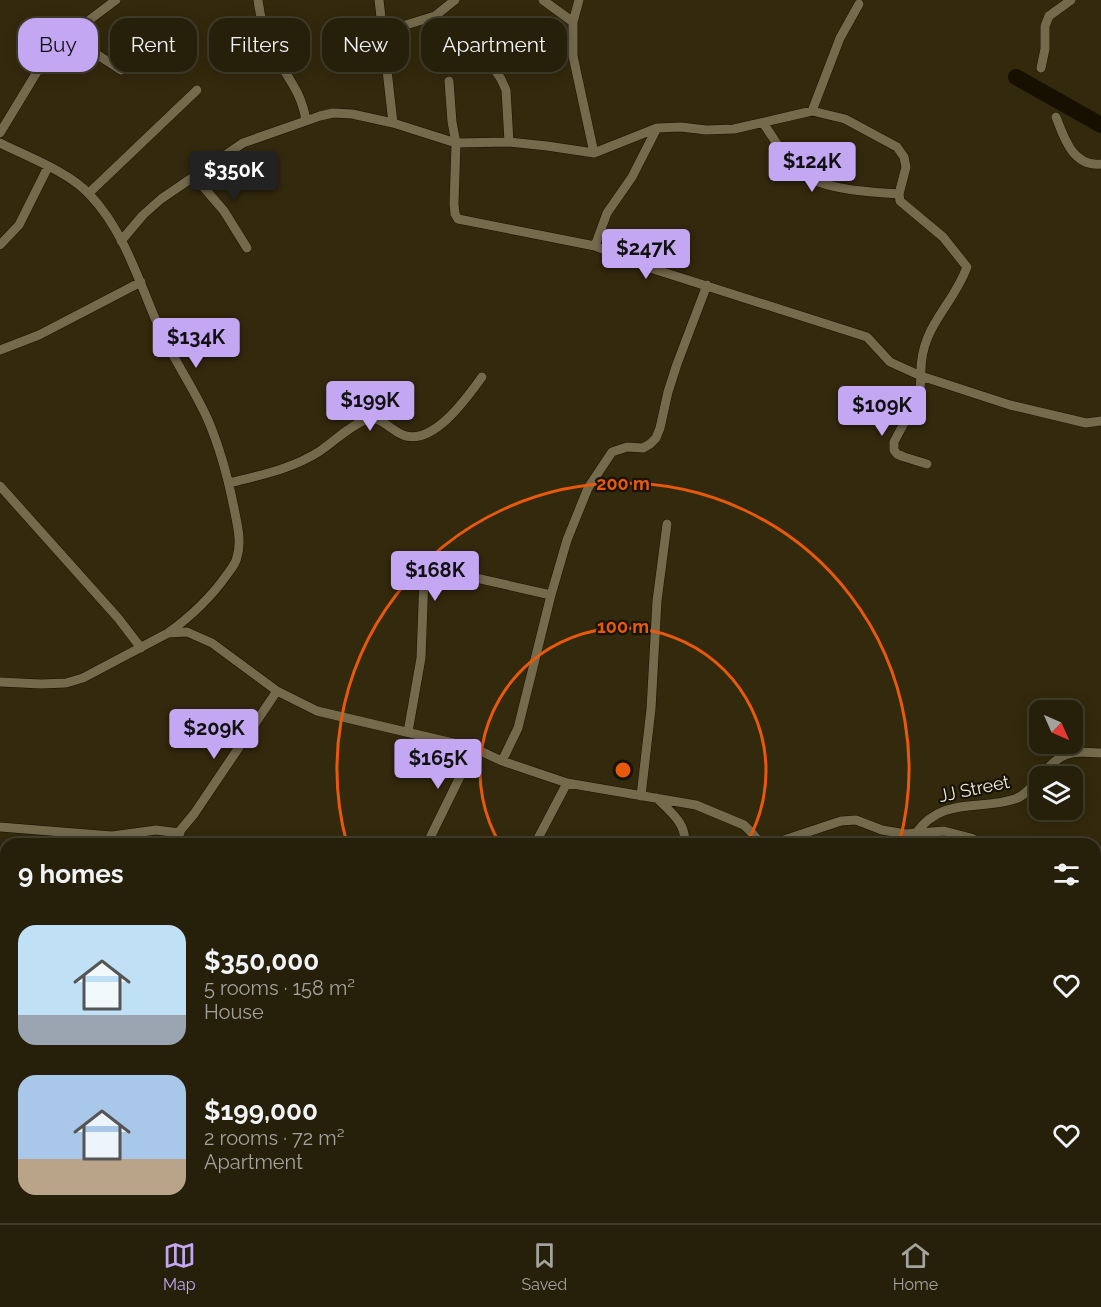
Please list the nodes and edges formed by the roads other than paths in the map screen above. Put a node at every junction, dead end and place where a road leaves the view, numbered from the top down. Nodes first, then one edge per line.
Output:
1 (116, 0) edge
2 (258, 0) edge
3 (379, 0) edge
4 (455, 0) edge
5 (543, 0) edge
6 (579, 0) edge
7 (1071, 0) edge
8 (859, 4) dead end
9 (94, 18) edge
10 (381, 18) edge
11 (573, 22) junction
12 (409, 24) edge
13 (1041, 68) dead end
14 (37, 72) edge
15 (387, 72) edge
16 (496, 72) edge
17 (449, 81) dead end
18 (197, 90) dead end
19 (812, 111) junction
20 (1056, 117) dead end
21 (306, 120) junction
22 (393, 123) junction
23 (763, 123) junction
24 (657, 128) junction
25 (0, 133) edge
26 (509, 142) junction
27 (0, 143) edge
28 (456, 143) junction
29 (594, 153) junction
30 (1101, 164) edge
31 (48, 167) junction
32 (194, 176) junction
33 (89, 193) junction
34 (898, 194) junction
35 (122, 241) junction
36 (0, 245) edge
37 (595, 246) junction
38 (247, 248) dead end
39 (141, 282) junction
40 (706, 285) junction
41 (0, 350) edge
42 (921, 376) junction
43 (482, 377) dead end
44 (1101, 421) edge
45 (927, 464) dead end
46 (229, 483) junction
47 (0, 486) edge
48 (667, 524) dead end
49 (551, 596) junction
50 (168, 633) junction
51 (141, 648) junction
52 (0, 682) edge
53 (277, 691) junction
54 (408, 732) junction
55 (474, 748) junction
56 (1101, 753) edge
57 (502, 761) junction
58 (1050, 766) edge
59 (567, 783) junction
60 (1029, 790) edge
61 (641, 796) junction
62 (657, 798) junction
63 (0, 827) edge
64 (180, 833) junction
65 (916, 833) junction
66 (175, 838) edge
67 (430, 838) edge
68 (538, 838) edge
69 (684, 838) edge
70 (756, 838) edge
71 (790, 838) edge
72 (971, 838) edge

1 - 9 street
2 - 21 street
3 - 10 street
4 - 12 street
5 - 11 street
6 - 11 street
7 - 13 street
8 - 19 street
11 - 29 street
14 - 25 street
15 - 22 street
16 - 26 street
17 - 28 street
18 - 33 street
19 - 23 street
19 - 34 street
20 - 30 street
21 - 22 street
21 - 32 street
22 - 28 street
23 - 24 street
23 - 34 street
24 - 29 street
24 - 37 street
26 - 28 street
26 - 29 street
27 - 31 street
28 - 37 street
31 - 33 street
31 - 36 street
32 - 35 street
32 - 38 street
33 - 35 street
34 - 42 street
35 - 39 street
37 - 40 street
39 - 41 street
39 - 46 street
40 - 42 street
40 - 49 street
42 - 44 street
42 - 45 street
43 - 46 street
46 - 50 street
47 - 51 street
48 - 61 street
49 - 54 street
49 - 57 street
50 - 51 street
50 - 53 street
51 - 52 street
53 - 54 street
53 - 64 street
54 - 55 street
55 - 57 street
55 - 67 street
56 - 58 street, JJ Street
57 - 59 street
59 - 61 street
59 - 68 street
60 - 65 street, JJ Street
61 - 62 street
62 - 69 street
62 - 70 street
63 - 64 street
64 - 66 street
65 - 71 street
65 - 72 street

